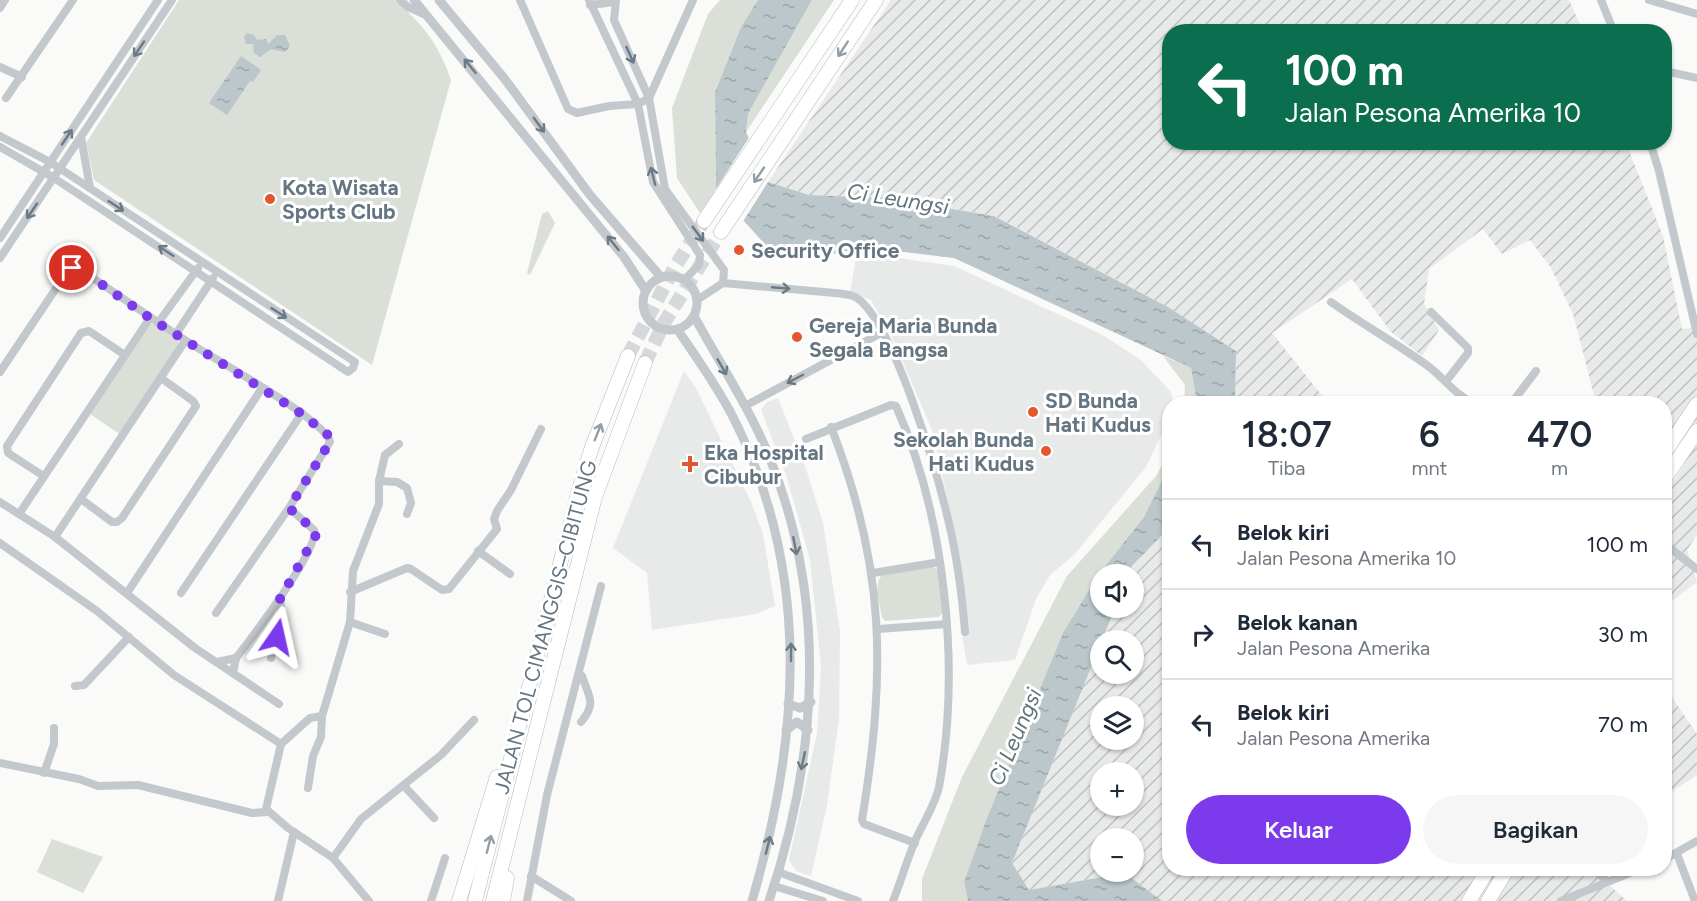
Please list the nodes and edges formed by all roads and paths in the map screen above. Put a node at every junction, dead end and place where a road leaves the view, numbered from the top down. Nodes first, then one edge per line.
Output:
1 (5, 0) edge
2 (73, 0) edge
3 (158, 0) edge
4 (171, 0) edge
5 (400, 0) edge
6 (414, 0) edge
7 (439, 0) edge
8 (520, 0) edge
9 (693, 0) edge
10 (852, 0) edge
11 (876, 0) edge
12 (1649, 0) edge
13 (615, 1) edge
14 (1604, 2) edge
15 (590, 3) edge
16 (0, 8) edge
17 (1697, 14) edge
18 (431, 17) junction
19 (1611, 24) edge
20 (0, 67) edge
21 (1672, 73) edge
22 (22, 77) junction
23 (1697, 78) edge
24 (6, 98) dead end
25 (649, 98) junction
26 (638, 104) junction
27 (0, 136) edge
28 (81, 137) junction
29 (0, 147) edge
30 (1652, 150) edge
31 (50, 162) junction
32 (60, 168) junction
33 (44, 172) junction
34 (54, 178) junction
35 (90, 188) junction
36 (705, 221) tunnel mouth
37 (721, 232) tunnel mouth
38 (0, 238) edge
39 (0, 258) edge
40 (202, 262) junction
41 (196, 271) junction
42 (217, 272) junction
43 (661, 277) junction
44 (685, 279) junction
45 (211, 281) junction
46 (723, 283) junction
47 (646, 291) junction
48 (697, 300) junction
49 (1330, 302) dead end
50 (1431, 312) dead end
51 (694, 316) junction
52 (150, 318) junction
53 (158, 323) junction
54 (677, 329) junction
55 (884, 332) junction
56 (176, 334) junction
57 (1697, 334) edge
58 (185, 340) junction
59 (125, 355) junction
60 (628, 356) tunnel mouth
61 (645, 363) tunnel mouth
62 (1536, 371) dead end
63 (0, 372) edge
64 (161, 378) junction
65 (1447, 380) junction
66 (262, 388) junction
67 (1460, 396) edge
68 (1517, 396) edge
69 (1697, 404) edge
70 (745, 405) junction
71 (302, 414) junction
72 (831, 427) junction
73 (541, 429) dead end
74 (1697, 431) edge
75 (806, 439) dead end
76 (1672, 442) edge
77 (399, 444) dead end
78 (1672, 468) edge
79 (42, 476) junction
80 (379, 481) junction
81 (81, 499) junction
82 (0, 502) edge
83 (289, 508) junction
84 (19, 514) junction
85 (407, 514) dead end
86 (55, 537) junction
87 (0, 543) edge
88 (1672, 549) edge
89 (478, 551) junction
90 (940, 561) junction
91 (1697, 569) edge
92 (873, 573) junction
93 (510, 574) dead end
94 (601, 586) dead end
95 (350, 592) junction
96 (127, 593) junction
97 (182, 593) dead end
98 (280, 599) junction
99 (216, 613) dead end
100 (350, 622) junction
101 (947, 624) junction
102 (879, 629) junction
103 (964, 632) dead end
104 (385, 634) dead end
105 (129, 637) junction
106 (538, 644) junction
107 (236, 658) junction
108 (271, 658) dead end
109 (217, 663) junction
110 (233, 673) junction
111 (583, 676) junction
112 (75, 686) dead end
113 (810, 702) junction
114 (279, 704) dead end
115 (788, 704) junction
116 (322, 716) junction
117 (474, 720) dead end
118 (581, 722) dead end
119 (54, 728) dead end
120 (786, 730) junction
121 (808, 730) junction
122 (281, 744) junction
123 (0, 763) edge
124 (44, 773) junction
125 (521, 784) junction
126 (404, 786) junction
127 (308, 788) dead end
128 (268, 812) junction
129 (434, 818) dead end
130 (294, 832) junction
131 (1697, 841) edge
132 (915, 843) junction
133 (1677, 854) junction
134 (1672, 856) edge
135 (333, 858) junction
136 (445, 858) dead end
137 (778, 872) junction
138 (531, 876) junction
139 (1484, 876) edge
140 (1503, 876) edge
141 (1602, 876) edge
142 (1620, 876) edge
143 (1607, 881) junction
144 (774, 886) junction
145 (824, 888) junction
146 (278, 901) edge
147 (369, 901) edge
148 (431, 901) edge
149 (459, 901) edge
150 (475, 901) edge
151 (493, 901) edge
152 (503, 901) edge
153 (527, 901) edge
154 (571, 901) edge
155 (752, 901) edge
156 (769, 901) edge
157 (822, 901) edge
158 (858, 901) edge
159 (893, 901) edge
160 (1469, 901) edge
161 (1488, 901) edge
162 (1561, 901) edge
163 (1695, 901) edge

1 - 16 street
2 - 22 street
31 -> 3 street
4 -> 28 street
5 - 18 street
6 - 18 street
7 -> 43 street
8 - 26 street
9 - 25 street
10 - 36 highway
11 -> 37 highway
12 - 17 street
13 - 15 street
13 -> 25 street
14 - 19 street
15 - 26 street
47 -> 18 street
20 - 22 street
21 - 23 street
22 - 24 street
25 - 26 street
25 -> 46 street
44 -> 26 street
27 - 31 street
28 - 32 street
28 - 35 street
29 - 33 street
30 - 57 street
31 - 32 street
31 - 33 street
32 - 34 street
32 - 35 street
33 - 34 street
33 - 38 street
34 -> 39 street
41 -> 34 street
35 -> 40 street
40 - 41 street
40 - 42 street
41 - 45 street
41 - 53 street
42 - 45 street
42 -> 45 street
43 - 44 street
43 - 47 street
44 - 48 street
45 - 56 street
46 - 48 street
46 -> 55 street
47 - 54 street
48 - 51 street
49 - 65 street
50 - 65 street
51 - 54 street
51 -> 70 street
52 - 53 street
52 - 59 street
52 - 63 street
53 - 56 street
115 -> 54 street
55 -> 70 street
55 - 103 street
56 - 58 street
58 - 64 street
58 - 66 street
59 - 79 street
59 - 79 street
106 -> 60 highway, JALAN TOL CIMANGGIS–CIBITUNG
61 - 125 highway, JALAN TOL CIMANGGIS–CIBITUNG
62 - 68 street
64 - 81 street
64 - 81 street
65 - 67 street
66 - 71 street
66 - 96 street
69 - 76 highway
70 -> 113 street
71 - 83 street
71 - 97 street
72 - 75 street
72 - 90 street
72 - 92 street
73 - 89 street
74 - 78 highway
77 - 80 street
79 - 84 street
80 - 85 street
80 - 95 street
81 - 86 street
82 - 84 street
83 - 98 street
83 - 99 street
84 - 86 street
86 - 96 street
87 - 105 street
88 - 91 street
89 - 93 street
89 - 95 street
90 - 92 street
90 - 101 street
92 - 102 street
94 - 111 street
95 - 100 street
96 - 109 street
98 - 107 street
98 - 108 street
100 - 104 street
100 - 116 street
101 - 102 street
101 - 132 street
102 - 132 street
105 - 112 street
105 - 122 street
106 - 149 highway
150 -> 106 highway, JALAN TOL CIMANGGIS–CIBITUNG
107 - 109 street
107 - 110 street
109 - 110 street
110 - 114 street
111 - 118 street
111 - 138 street
113 - 115 street
113 - 121 street
115 - 120 street
116 - 122 street
116 - 127 street
117 - 126 street
119 - 124 street
120 - 121 street
155 -> 120 street
121 -> 137 street
122 - 128 street
123 - 124 street
124 - 128 street
125 - 151 highway, JALAN TOL CIMANGGIS–CIBITUNG
125 - 152 highway
126 - 129 street
126 - 135 street
128 - 130 street
130 - 135 street
130 - 146 street
131 - 133 street
132 - 159 street
133 - 134 street
133 - 163 street
135 - 147 street
136 - 148 street
137 - 144 street
137 - 145 street
138 - 153 street
138 - 154 street
139 - 160 highway
140 - 161 highway
141 - 143 street
142 - 143 street
143 - 162 street
144 - 156 street
144 - 157 street
145 - 157 street
145 - 158 street

